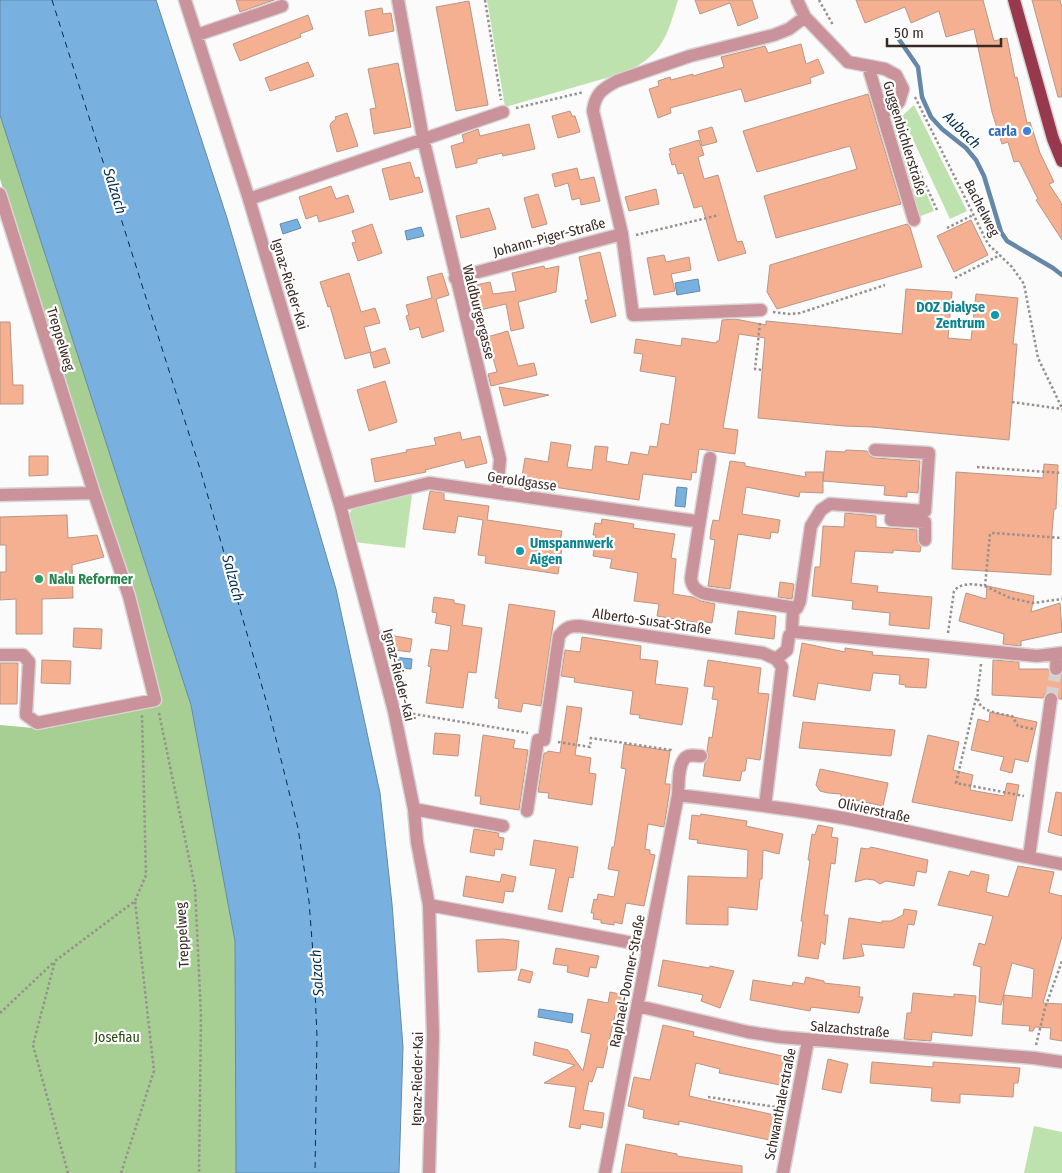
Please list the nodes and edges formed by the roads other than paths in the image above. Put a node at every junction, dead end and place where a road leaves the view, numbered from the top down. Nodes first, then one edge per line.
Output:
1 (185, 0) edge
2 (398, 0) edge
3 (797, 0) edge
4 (1014, 0) edge
5 (282, 6) dead end
6 (805, 17) junction
7 (197, 35) junction
8 (868, 66) junction
9 (891, 110) dead end
10 (503, 112) road end
11 (423, 138) junction
12 (1057, 138) edge
13 (1062, 161) edge
14 (0, 194) edge
15 (249, 199) junction
16 (914, 220) dead end
17 (628, 235) junction
18 (455, 278) junction
19 (761, 310) road end
20 (875, 450) dead end
21 (710, 458) dead end
22 (94, 493) junction
23 (497, 493) junction
24 (0, 495) edge
25 (340, 505) junction
26 (892, 509) junction
27 (699, 526) junction
28 (925, 540) dead end
29 (793, 611) junction
30 (793, 630) junction
31 (0, 654) edge
32 (1060, 654) edge
33 (776, 659) junction
34 (1056, 669) tunnel mouth
35 (1051, 699) tunnel mouth
36 (700, 756) dead end
37 (678, 795) junction
38 (765, 806) junction
39 (414, 808) junction
40 (527, 811) dead end
41 (503, 826) dead end
42 (1029, 858) junction
43 (1062, 864) edge
44 (429, 904) junction
45 (650, 946) junction
46 (638, 1006) junction
47 (808, 1040) junction
48 (1062, 1062) edge
49 (429, 1173) edge
50 (605, 1173) edge
51 (783, 1173) edge

1 - 7 street, Ignaz-Rieder-Kai
2 - 11 street, Waldburgergasse
3 - 6 street, Guggenbichlerstraße
4 - 12 main road
5 - 7 street
6 - 8 street, Guggenbichlerstraße
6 - 17 street, Johann-Piger-Straße
7 - 15 street, Ignaz-Rieder-Kai
8 - 9 street, Guggenbichlerstraße
8 - 16 street, Guggenbichlerstraße
10 - 11 street
11 - 15 street
11 - 18 street, Waldburgergasse
12 - 13 main road
14 - 22 street, Treppelweg
15 - 25 street, Ignaz-Rieder-Kai
17 - 18 street, Johann-Piger-Straße
17 - 19 street, Johann-Piger-Straße
18 - 23 street, Waldburgergasse
20 - 26 street
21 - 27 street
22 - 24 street
22 - 31 street, Treppelweg
23 - 25 street, Geroldgasse
23 - 27 street, Geroldgasse
25 - 39 street, Ignaz-Rieder-Kai
26 - 28 street
26 - 29 street
27 - 29 street
29 - 30 street
30 - 32 street
30 - 33 street
32 - 34 street
33 - 38 street
33 - 40 street, Alberto-Susat-Straße
35 - 42 street
36 - 37 street, Raphael-Donner-Straße
37 - 38 street, Olivierstraße
37 - 45 street, Raphael-Donner-Straße
38 - 42 street, Olivierstraße
39 - 41 street
39 - 44 street, Ignaz-Rieder-Kai
42 - 43 street, Olivierstraße
44 - 45 street
44 - 49 street, Ignaz-Rieder-Kai
45 - 46 street, Raphael-Donner-Straße
46 - 47 street, Salzachstraße
46 - 50 street, Raphael-Donner-Straße
47 - 48 street, Salzachstraße
47 - 51 street, Schwanthalerstraße

